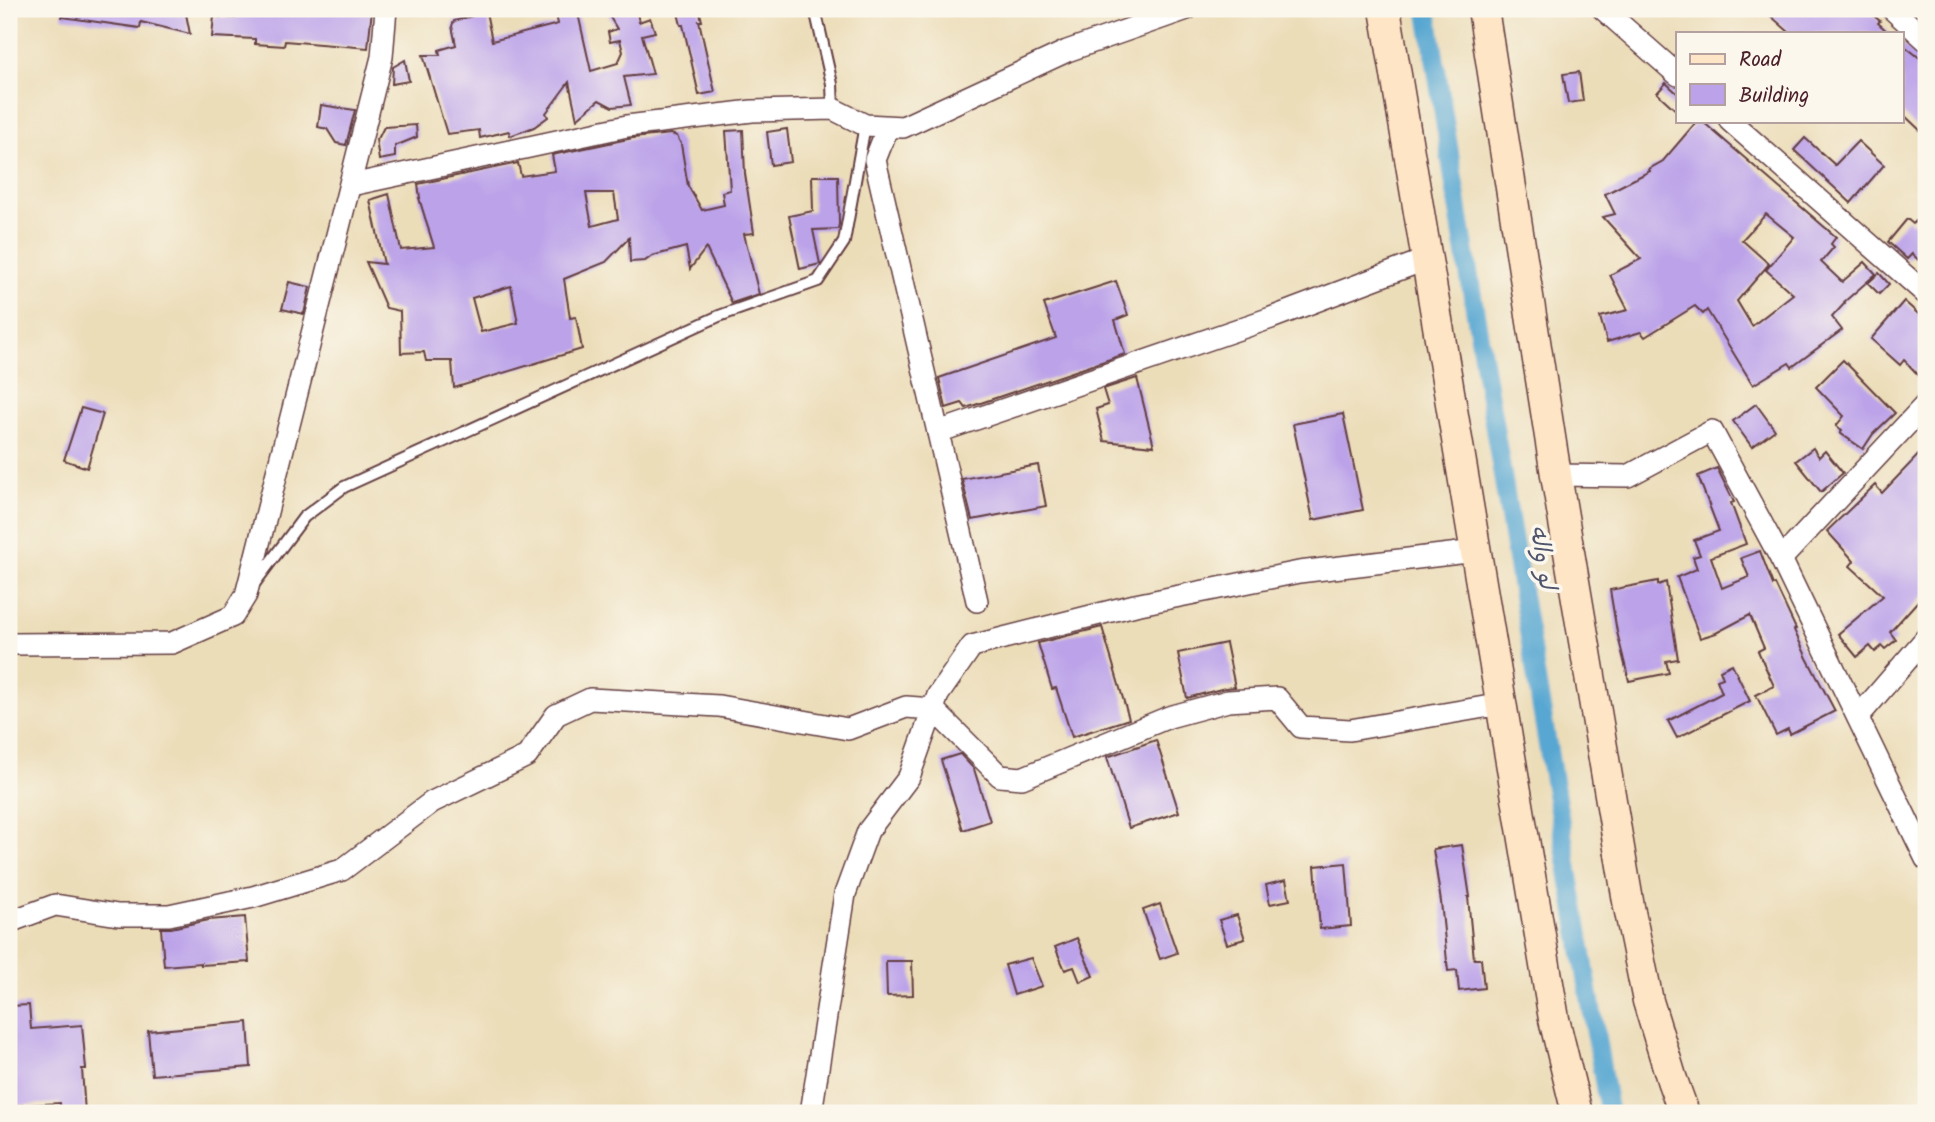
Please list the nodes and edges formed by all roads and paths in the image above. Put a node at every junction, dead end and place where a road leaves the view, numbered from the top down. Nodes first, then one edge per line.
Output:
1 (386, 9) edge
2 (815, 9) edge
3 (1187, 9) edge
4 (1385, 9) edge
5 (1483, 9) edge
6 (1603, 9) edge
7 (1892, 9) edge
8 (1926, 40) edge
9 (1676, 73) edge
10 (833, 109) junction
11 (1731, 122) edge
12 (865, 125) junction
13 (888, 127) junction
14 (351, 185) junction
15 (1427, 259) junction
16 (1926, 295) edge
17 (1926, 404) edge
18 (938, 432) junction
19 (1556, 474) junction
20 (1476, 551) junction
21 (1781, 559) junction
22 (246, 595) junction
23 (977, 601) dead end
24 (1926, 638) edge
25 (9, 644) edge
26 (1502, 704) junction
27 (933, 709) junction
28 (1858, 717) junction
29 (1926, 859) edge
30 (9, 922) edge
31 (811, 1113) edge
32 (1577, 1113) edge
33 (1684, 1113) edge

1 - 14 street
2 - 10 lane
3 - 13 street
4 - 15 street
5 - 19 street
6 - 9 street
7 - 8 street
10 - 12 street
10 - 14 street
11 - 16 street
12 - 13 street
12 - 22 lane
13 - 18 street
14 - 22 street
15 - 18 street
15 - 20 street
17 - 21 street
18 - 23 street
19 - 21 street
19 - 33 street
20 - 26 street
20 - 27 street
21 - 28 street
22 - 25 street
24 - 28 street
26 - 27 street
26 - 32 street
27 - 30 street
27 - 31 street
28 - 29 street

